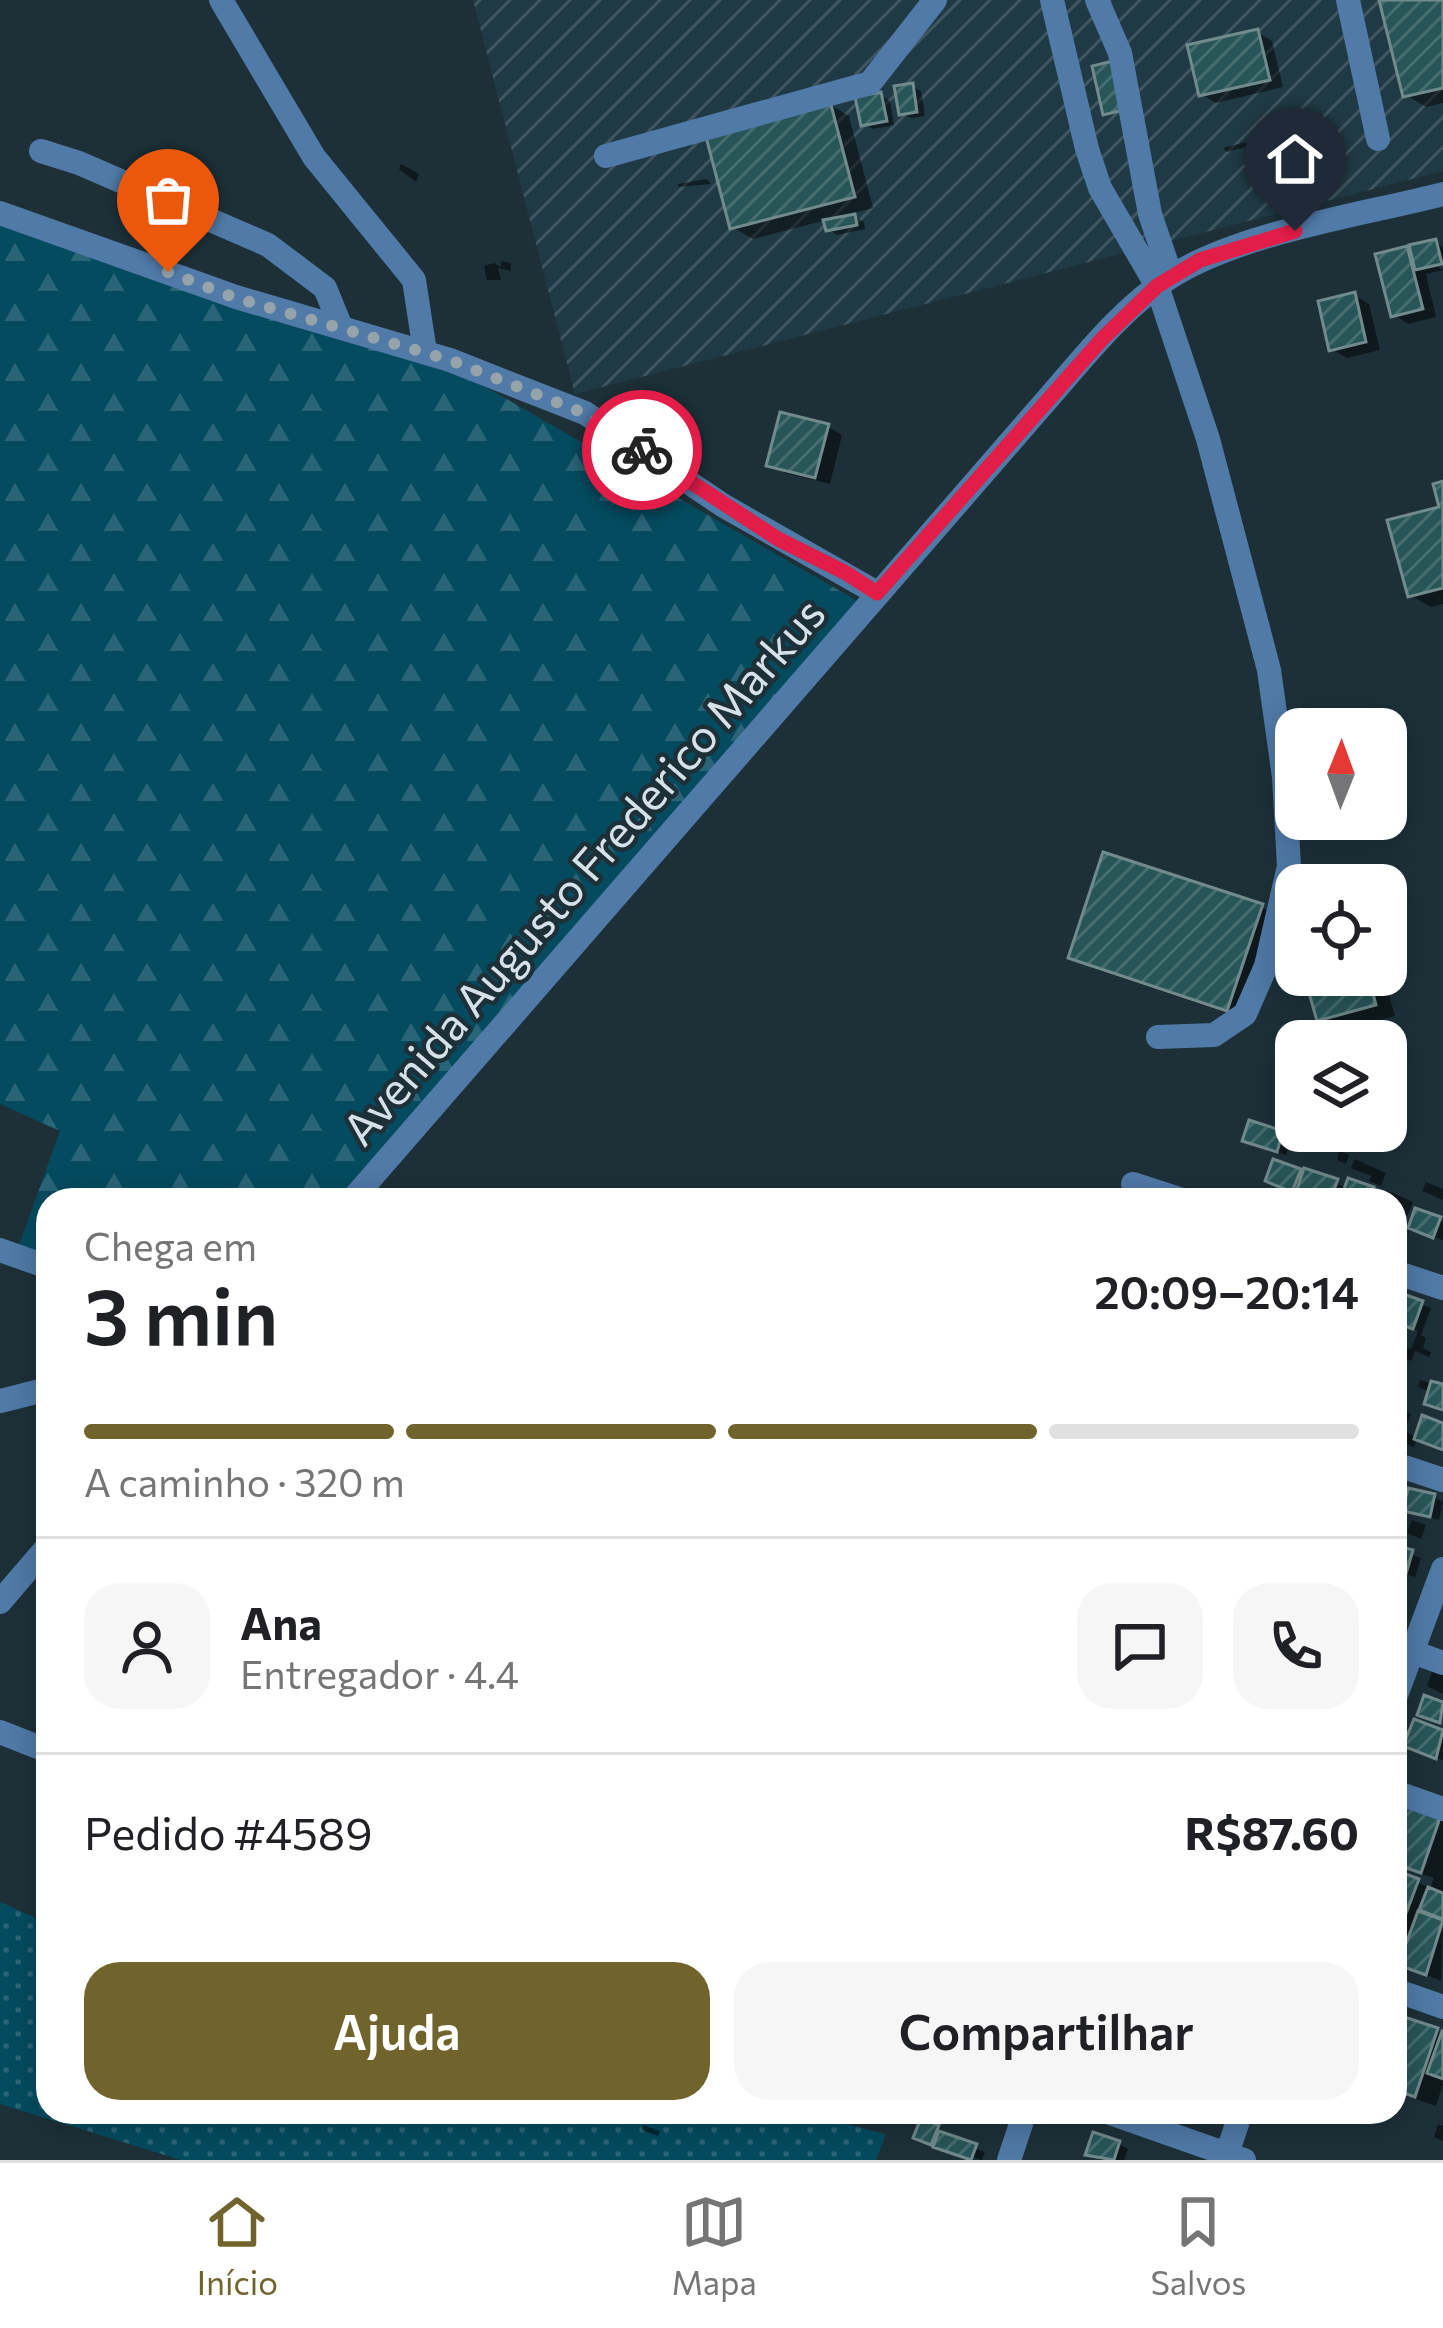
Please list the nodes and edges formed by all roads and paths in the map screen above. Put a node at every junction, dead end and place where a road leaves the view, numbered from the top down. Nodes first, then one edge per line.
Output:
1 (221, 0) edge
2 (935, 0) edge
3 (1052, 0) edge
4 (1097, 0) edge
5 (1348, 0) edge
6 (1378, 139) dead end
7 (41, 151) dead end
8 (607, 156) dead end
9 (1143, 172) junction
10 (1100, 188) junction
11 (1443, 194) edge
12 (0, 212) edge
13 (1164, 281) junction
14 (341, 328) junction
15 (424, 352) junction
16 (877, 593) junction
17 (1158, 1037) dead end
18 (362, 1188) edge
19 (0, 1250) edge
20 (36, 1263) edge
21 (1407, 1276) edge
22 (1443, 1288) edge
23 (36, 1392) edge
24 (0, 1401) edge
25 (1407, 1468) edge
26 (1443, 1480) edge
27 (36, 1560) edge
28 (1443, 1569) edge
29 (0, 1602) edge
30 (1413, 1652) junction
31 (1443, 1663) edge
32 (1407, 1667) edge
33 (0, 1732) edge
34 (36, 1746) edge
35 (1407, 1796) edge
36 (1443, 1809) edge
37 (1407, 1994) edge
38 (1443, 2007) edge
39 (1021, 2124) edge
40 (1140, 2124) edge
41 (1239, 2124) edge
42 (1232, 2158) edge
43 (1010, 2160) edge

1 - 15 street
2 - 8 street
3 - 10 street
4 - 9 street
5 - 6 street
7 - 14 street
9 - 10 street
9 - 13 street
10 - 13 street
11 - 13 street, Avenida Augusto Frederico Markus
12 - 14 street
13 - 16 street, Avenida Augusto Frederico Markus
13 - 17 street
14 - 15 street
15 - 16 street
16 - 18 street, Avenida Augusto Frederico Markus
19 - 20 street
21 - 22 street
23 - 24 street
25 - 26 street
27 - 29 street
28 - 30 street
30 - 31 street
30 - 32 street
33 - 34 street
35 - 36 street
37 - 38 street
39 - 43 street
40 - 42 street
41 - 42 street

